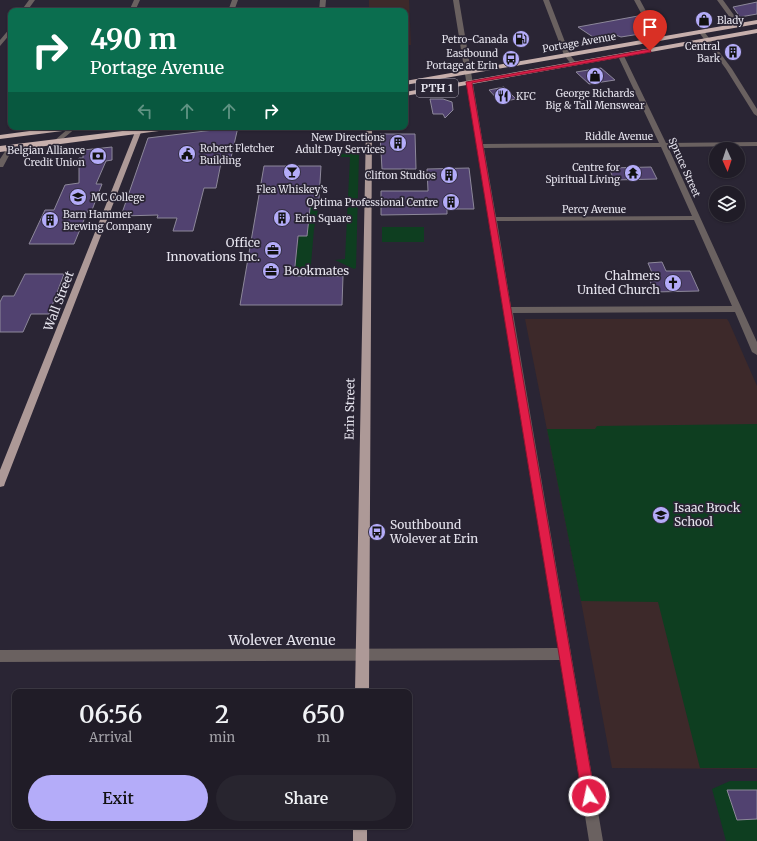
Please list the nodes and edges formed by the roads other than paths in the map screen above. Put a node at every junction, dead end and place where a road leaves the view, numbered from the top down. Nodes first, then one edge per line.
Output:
1 (456, 0) edge
2 (546, 0) edge
3 (636, 0) edge
4 (720, 0) edge
5 (757, 22) edge
6 (738, 25) junction
7 (701, 31) junction
8 (757, 31) edge
9 (8, 33) edge
10 (658, 39) junction
11 (708, 40) junction
12 (0, 44) edge
13 (567, 55) junction
14 (621, 56) junction
15 (574, 64) junction
16 (467, 72) junction
17 (469, 82) junction
18 (408, 83) edge
19 (408, 93) edge
20 (757, 114) edge
21 (49, 130) edge
22 (70, 130) edge
23 (133, 130) edge
24 (139, 130) edge
25 (369, 130) edge
26 (0, 136) edge
27 (56, 142) junction
28 (757, 144) edge
29 (480, 146) junction
30 (664, 146) junction
31 (10, 148) junction
32 (0, 149) edge
33 (0, 165) edge
34 (696, 218) junction
35 (492, 219) junction
36 (737, 309) junction
37 (508, 310) junction
38 (757, 352) edge
39 (0, 483) edge
40 (363, 654) junction
41 (564, 654) junction
42 (0, 656) edge
43 (362, 689) edge
44 (360, 829) edge
45 (360, 841) edge
46 (596, 841) edge

1 - 16 street
2 - 13 street
3 - 10 street
4 - 6 street
5 - 6 highway, Portage Avenue / PTH 1
6 - 7 highway, Portage Avenue / PTH 1
7 - 10 highway, Portage Avenue / PTH 1
7 - 11 street
8 - 11 highway, Portage Avenue / PTH 1
9 - 12 street
10 - 13 highway, Portage Avenue / PTH 1
11 - 14 highway, Portage Avenue / PTH 1
11 - 20 street
13 - 15 street
13 - 16 highway, Portage Avenue / PTH 1
14 - 15 highway, Portage Avenue / PTH 1
14 - 30 street, Spruce Street
15 - 17 highway, Portage Avenue / PTH 1
16 - 17 street
16 - 18 highway, Portage Avenue / PTH 1
17 - 19 highway, Portage Avenue / PTH 1
17 - 29 street
21 - 26 highway
22 - 27 street
23 - 27 highway
24 - 39 main road, Wall Street
25 - 40 main road, Erin Street
27 - 31 highway
28 - 30 street, Riddle Avenue
29 - 30 street, Riddle Avenue
29 - 35 street
30 - 34 street, Spruce Street
31 - 32 highway
31 - 33 street
34 - 35 street, Percy Avenue
34 - 36 street, Spruce Street
35 - 37 street
36 - 37 street
36 - 38 street, Spruce Street
37 - 41 street
40 - 41 street, Wolever Avenue
40 - 42 street, Wolever Avenue
40 - 43 main road, Erin Street
41 - 46 street
44 - 45 main road

